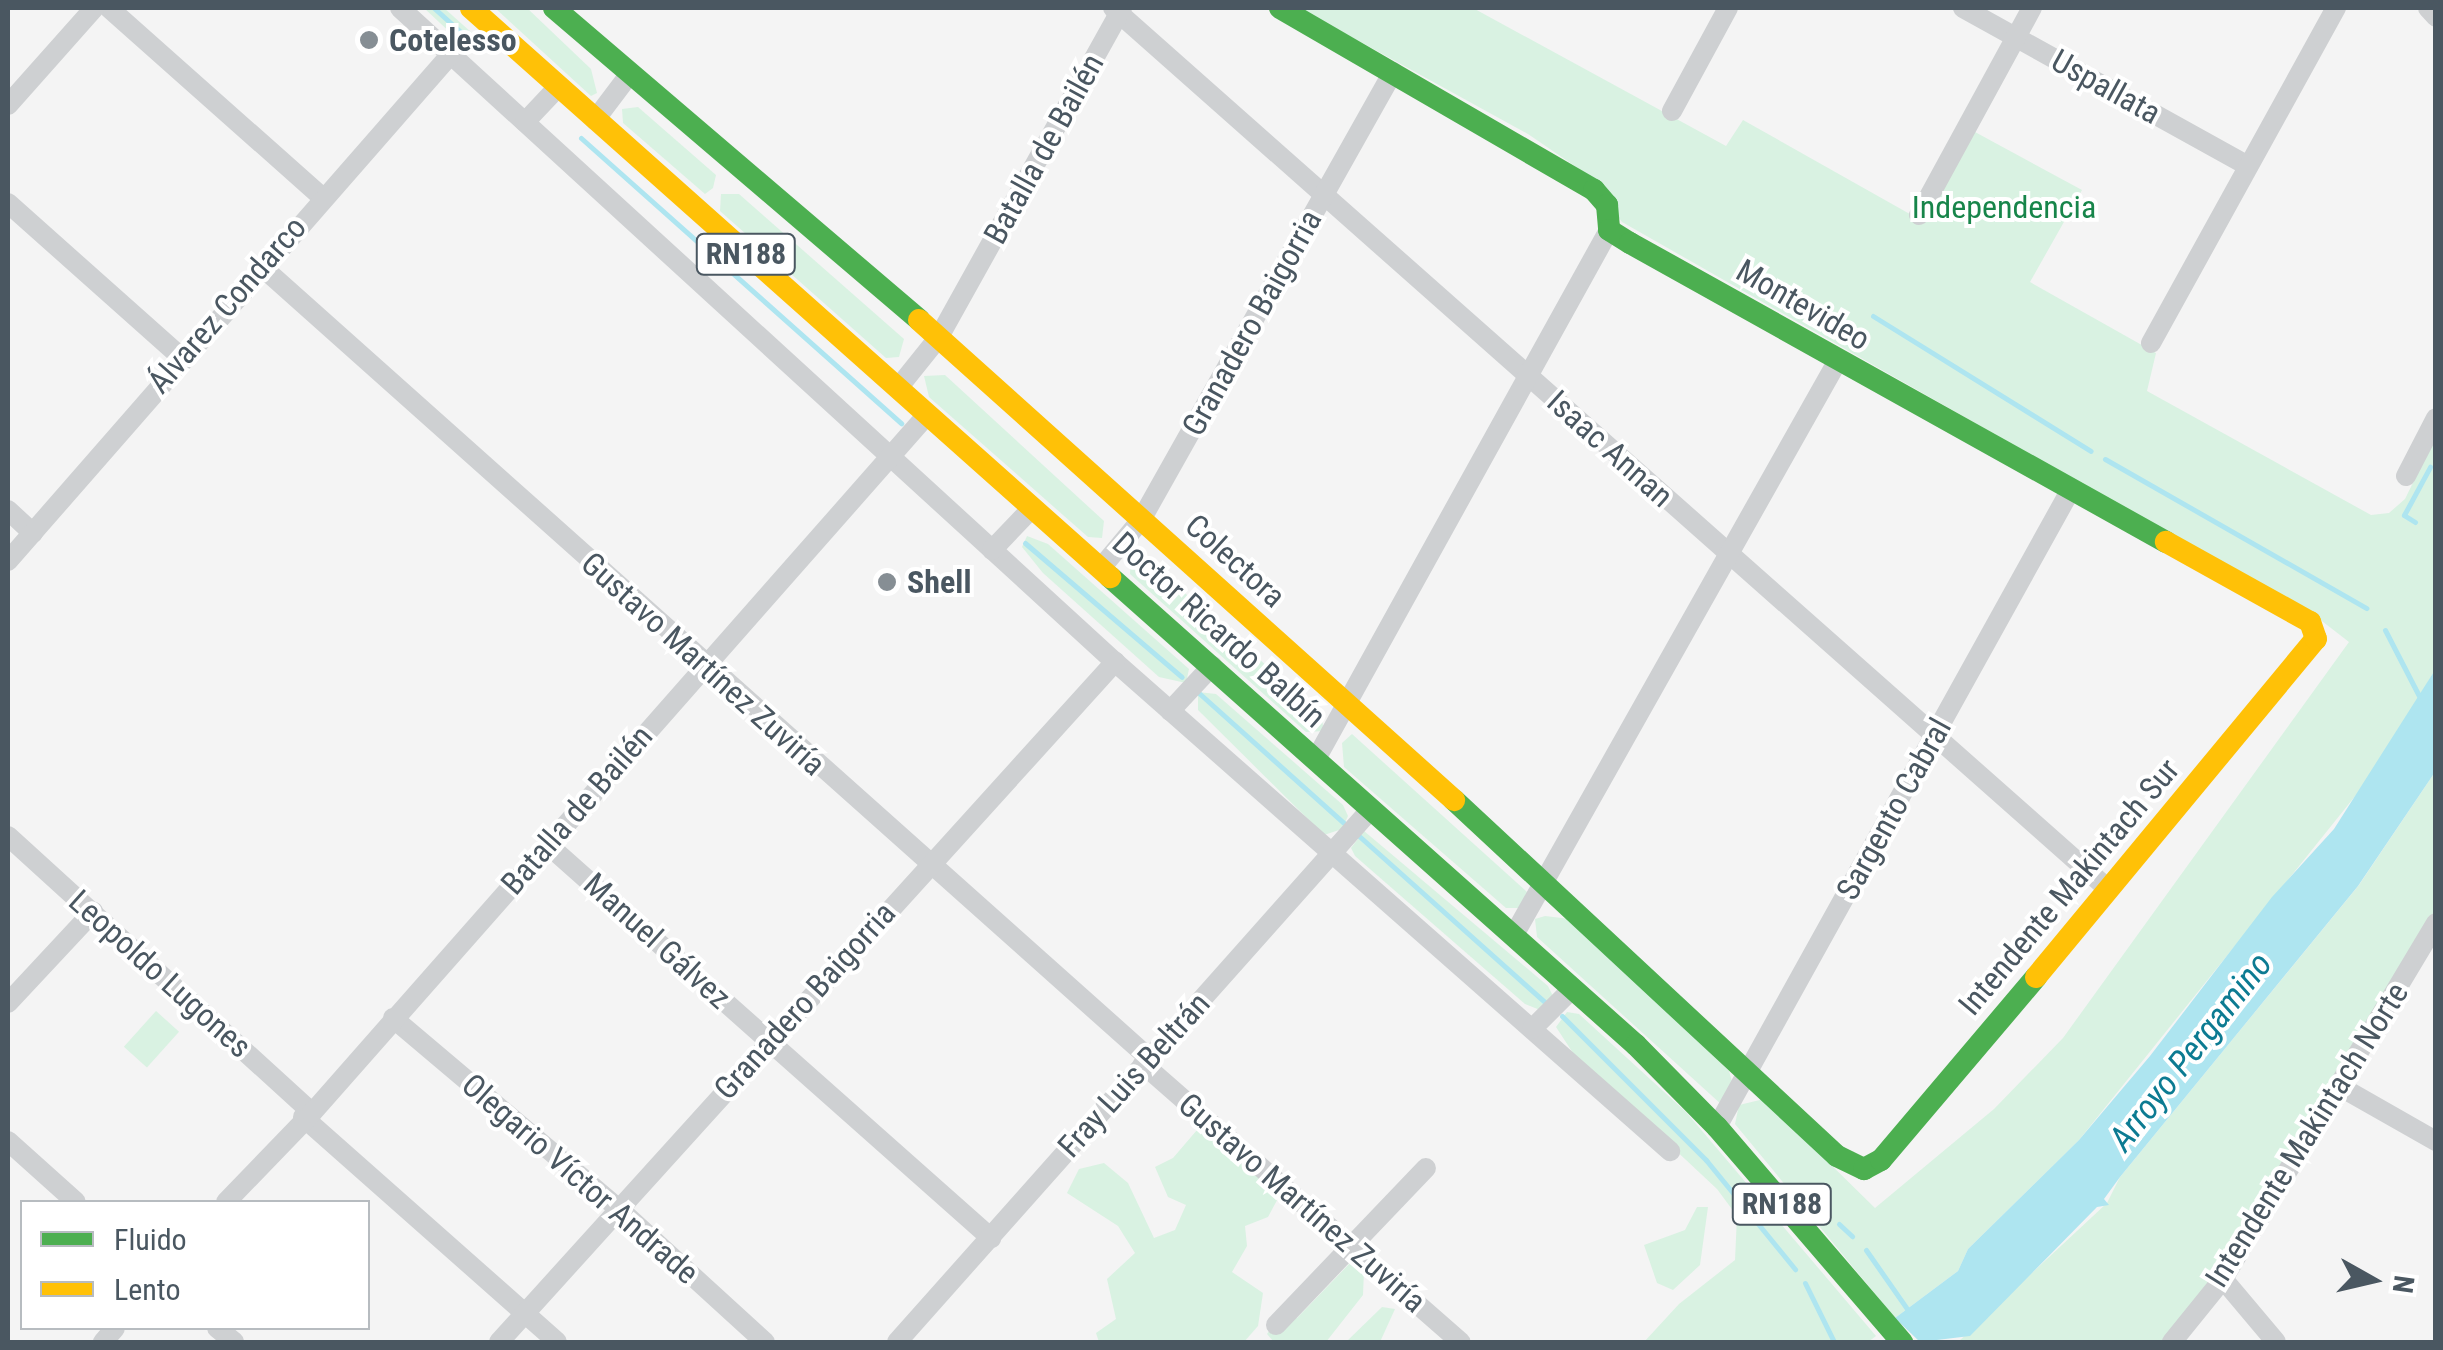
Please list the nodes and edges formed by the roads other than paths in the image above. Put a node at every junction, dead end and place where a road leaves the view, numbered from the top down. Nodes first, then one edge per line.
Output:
1 (94, 8) edge
2 (109, 8) edge
3 (400, 8) edge
4 (471, 8) edge
5 (486, 8) edge
6 (554, 8) edge
7 (1280, 8) edge
8 (1728, 8) edge
9 (1964, 8) edge
10 (2032, 8) edge
11 (2336, 8) edge
12 (2428, 8) edge
13 (1118, 9) edge
14 (2436, 17) edge
15 (2016, 37) junction
16 (522, 53) junction
17 (452, 54) junction
18 (1392, 72) junction
19 (629, 75) junction
20 (558, 87) junction
21 (8, 105) edge
22 (1672, 111) dead end
23 (594, 120) junction
24 (526, 122) junction
25 (2248, 166) junction
26 (1324, 195) junction
27 (322, 197) junction
28 (8, 204) edge
29 (1918, 215) dead end
30 (1609, 230) junction
31 (261, 266) junction
32 (939, 337) junction
33 (2151, 343) dead end
34 (180, 357) junction
35 (1836, 362) junction
36 (1526, 374) junction
37 (898, 388) junction
38 (927, 414) junction
39 (2436, 418) edge
40 (889, 457) junction
41 (2406, 476) dead end
42 (2070, 491) junction
43 (1032, 508) junction
44 (8, 510) edge
45 (1141, 520) junction
46 (33, 532) junction
47 (992, 550) junction
48 (1730, 555) junction
49 (8, 561) edge
50 (1101, 568) junction
51 (2316, 639) joint
52 (1115, 662) junction
53 (703, 666) junction
54 (1212, 666) junction
55 (1344, 706) junction
56 (1170, 711) junction
57 (1935, 734) junction
58 (1316, 759) junction
59 (1372, 808) junction
60 (8, 836) edge
61 (547, 844) junction
62 (1330, 854) junction
63 (928, 864) junction
64 (1548, 884) junction
65 (2108, 889) junction
66 (93, 912) junction
67 (2436, 923) edge
68 (1514, 935) junction
69 (1573, 988) junction
70 (8, 1002) edge
71 (393, 1018) junction
72 (1532, 1030) junction
73 (770, 1041) junction
74 (1146, 1061) junction
75 (1750, 1075) junction
76 (2339, 1086) junction
77 (308, 1115) junction
78 (1717, 1127) junction
79 (2436, 1141) edge
80 (8, 1142) edge
81 (1670, 1151) dead end
82 (1426, 1168) dead end
83 (1864, 1169) joint
84 (74, 1200) edge
85 (228, 1200) edge
86 (618, 1208) junction
87 (992, 1238) junction
88 (1353, 1249) junction
89 (2223, 1279) junction
90 (525, 1313) junction
91 (1276, 1325) dead end
92 (499, 1342) edge
93 (558, 1342) edge
94 (765, 1342) edge
95 (897, 1342) edge
96 (1460, 1342) edge
97 (1902, 1342) edge
98 (2172, 1342) edge
99 (2276, 1342) edge

1 - 21 street
2 - 27 street
3 - 17 street
4 - 16 main road, RN188
5 - 16 main road
6 - 19 main road, Colectora
7 - 18 main road
8 - 22 street
9 - 15 street, Uspallata
10 - 15 street
11 - 25 street
12 - 14 street
13 - 26 street, Isaac Annan
13 - 32 street, Batalla de Bailén
15 - 25 street, Uspallata
15 - 29 street
16 - 20 main road, Doctor Ricardo Balbín / RN188
17 - 24 street
17 - 27 street, Álvarez Condarco
18 - 26 street, Granadero Baigorria
18 - 30 main road
19 - 23 street
19 - 32 main road, Colectora
20 - 23 main road, Doctor Ricardo Balbín / RN188
20 - 24 street
23 - 37 main road, Doctor Ricardo Balbín / RN188
24 - 40 street
25 - 33 street
26 - 36 street, Isaac Annan
26 - 45 street, Granadero Baigorria
27 - 31 street, Álvarez Condarco
28 - 34 street
30 - 35 main road, Montevideo
30 - 36 street
31 - 34 street, Álvarez Condarco
31 - 53 street, Gustavo Martínez Zuviría
32 - 37 street, Batalla de Bailén
32 - 45 main road, Colectora
34 - 46 street, Álvarez Condarco
35 - 42 main road, Montevideo
35 - 48 street
36 - 48 street, Isaac Annan
36 - 55 street
37 - 38 main road, Doctor Ricardo Balbín / RN188
38 - 40 street, Batalla de Bailén
38 - 43 main road, Doctor Ricardo Balbín / RN188
39 - 41 street
40 - 47 street
40 - 53 street, Batalla de Bailén
42 - 51 main road, Montevideo
42 - 57 street, Sargento Cabral
43 - 47 street
43 - 50 main road, Doctor Ricardo Balbín / RN188
44 - 46 street
45 - 50 street, Granadero Baigorria
45 - 55 main road, Colectora
46 - 49 street, Álvarez Condarco
47 - 52 street
48 - 57 street, Isaac Annan
48 - 64 street
50 - 54 main road, Doctor Ricardo Balbín / RN188
51 - 65 main road, Intendente Makintach Sur
52 - 56 street
52 - 63 street, Granadero Baigorria
53 - 61 street, Batalla de Bailén
53 - 63 street, Gustavo Martínez Zuviría
54 - 56 street
54 - 58 main road, Doctor Ricardo Balbín / RN188
55 - 58 street
55 - 64 main road, Colectora
56 - 62 street
57 - 65 street, Isaac Annan
57 - 75 street, Sargento Cabral
58 - 59 main road, Doctor Ricardo Balbín / RN188
59 - 62 street, Fray Luis Beltrán
59 - 68 main road, Doctor Ricardo Balbín / RN188
60 - 66 street, Leopoldo Lugones
61 - 71 street, Batalla de Bailén
61 - 73 street, Manuel Gálvez
62 - 72 street
62 - 74 street, Fray Luis Beltrán
63 - 73 street, Granadero Baigorria
63 - 74 street, Gustavo Martínez Zuviría
64 - 68 street
64 - 75 main road, Colectora
65 - 83 main road, Intendente Makintach Sur
66 - 70 street
66 - 77 street, Leopoldo Lugones
67 - 76 street, Intendente Makintach Norte
68 - 69 main road, Doctor Ricardo Balbín / RN188
69 - 72 street
69 - 78 main road, Doctor Ricardo Balbín / RN188
71 - 77 street, Batalla de Bailén
71 - 86 street, Olegario Víctor Andrade
72 - 81 street
73 - 86 street, Granadero Baigorria
73 - 87 street, Manuel Gálvez
74 - 87 street, Fray Luis Beltrán
74 - 88 street, Gustavo Martínez Zuviría
75 - 78 street, Sargento Cabral
75 - 83 main road, Colectora
76 - 79 street
76 - 89 street, Intendente Makintach Norte
77 - 85 street, Batalla de Bailén
77 - 90 street, Leopoldo Lugones
78 - 97 main road, Doctor Ricardo Balbín / RN188
80 - 84 street
82 - 88 street
86 - 90 street, Granadero Baigorria
86 - 94 street, Olegario Víctor Andrade
87 - 95 street, Fray Luis Beltrán
88 - 91 street
88 - 96 street, Gustavo Martínez Zuviría
89 - 98 street, Intendente Makintach Norte
89 - 99 street
90 - 92 street, Granadero Baigorria
90 - 93 street, Leopoldo Lugones

